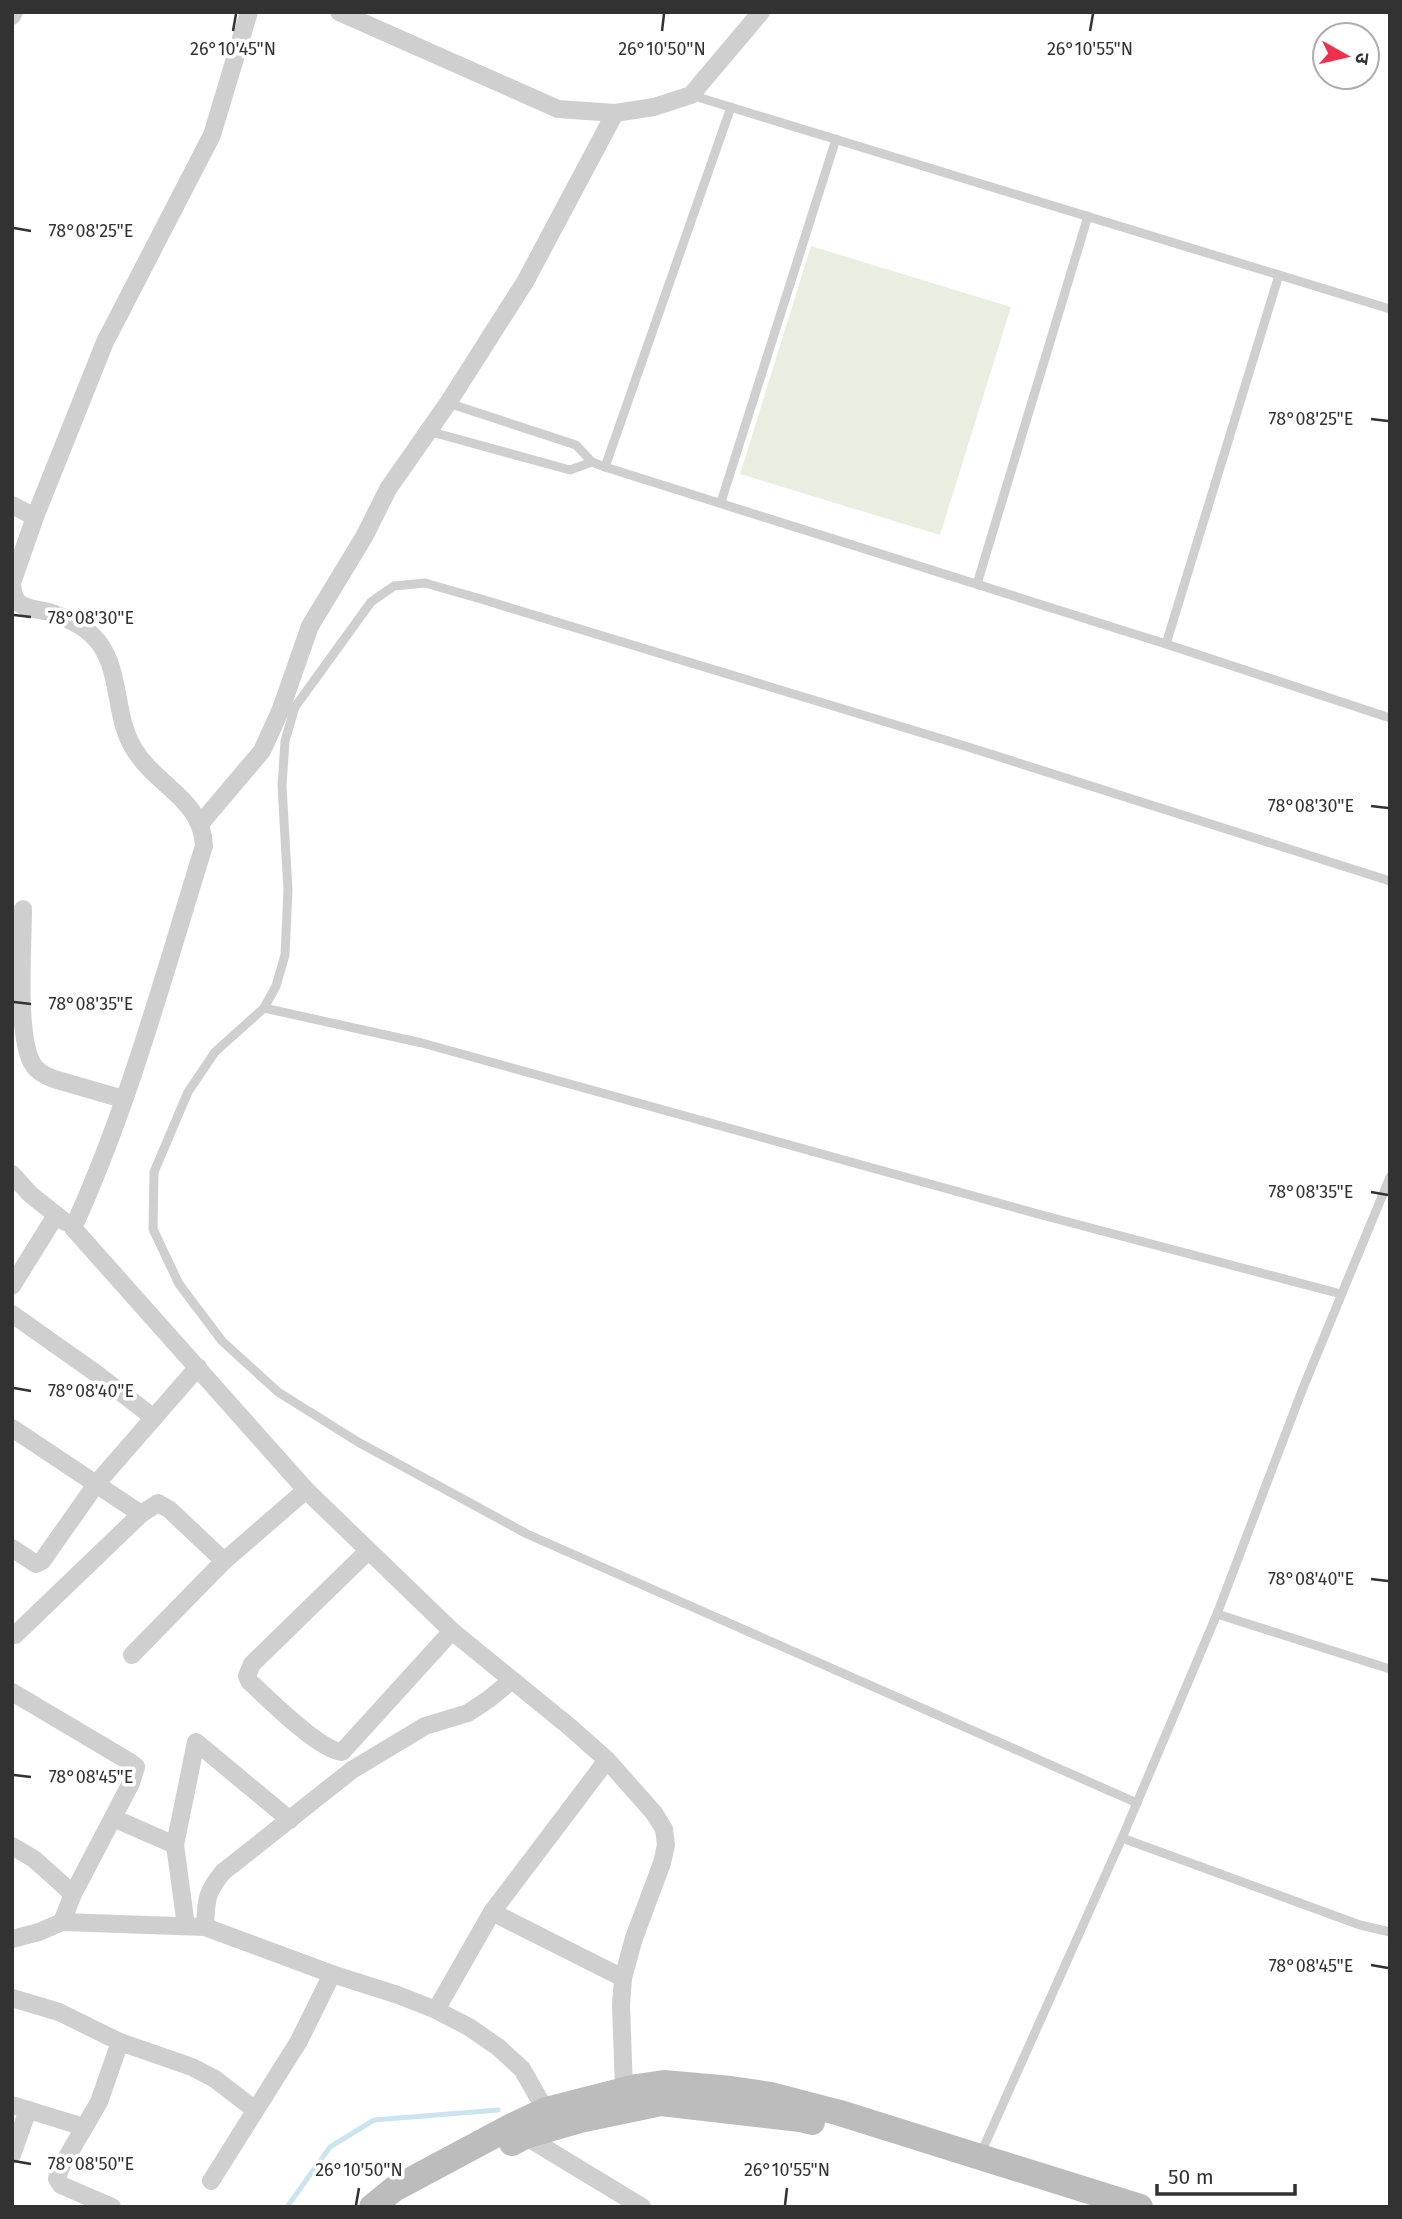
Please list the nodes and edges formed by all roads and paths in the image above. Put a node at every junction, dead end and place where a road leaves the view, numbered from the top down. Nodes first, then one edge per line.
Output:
1 (249, 12) edge
2 (339, 12) edge
3 (761, 12) edge
4 (691, 95) junction
5 (731, 107) junction
6 (615, 113) junction
7 (836, 139) junction
8 (1088, 216) junction
9 (1279, 275) junction
10 (1390, 309) edge
11 (448, 403) junction
12 (428, 431) junction
13 (592, 462) junction
14 (605, 467) junction
15 (721, 502) junction
16 (12, 505) edge
17 (35, 517) junction
18 (978, 584) junction
19 (13, 594) edge
20 (1166, 644) junction
21 (1390, 718) edge
22 (201, 823) junction
23 (1390, 881) edge
24 (23, 909) dead end
25 (264, 1008) junction
26 (123, 1099) junction
27 (12, 1174) edge
28 (1390, 1177) edge
29 (21, 1197) edge
30 (56, 1215) junction
31 (73, 1228) junction
32 (12, 1286) edge
33 (1341, 1294) junction
34 (12, 1314) edge
35 (198, 1367) junction
36 (154, 1418) junction
37 (12, 1427) edge
38 (97, 1483) junction
39 (306, 1490) junction
40 (141, 1514) junction
41 (12, 1548) edge
42 (368, 1550) junction
43 (224, 1561) junction
44 (1217, 1614) junction
45 (452, 1631) junction
46 (15, 1635) dead end
47 (132, 1656) dead end
48 (1390, 1669) edge
49 (511, 1681) junction
50 (12, 1692) edge
51 (607, 1760) junction
52 (1136, 1803) junction
53 (113, 1818) junction
54 (290, 1820) junction
55 (1122, 1838) junction
56 (174, 1845) junction
57 (12, 1846) edge
58 (73, 1894) junction
59 (492, 1912) junction
60 (62, 1922) junction
61 (186, 1926) junction
62 (205, 1927) junction
63 (1390, 1932) edge
64 (12, 1939) edge
65 (332, 1974) junction
66 (623, 1978) junction
67 (12, 1998) edge
68 (436, 2010) junction
69 (120, 2042) junction
70 (624, 2091) junction
71 (20, 2108) edge
72 (254, 2109) junction
73 (550, 2119) junction
74 (84, 2127) junction
75 (526, 2136) junction
76 (12, 2155) edge
77 (980, 2157) junction
78 (211, 2181) dead end
79 (74, 2200) edge
80 (112, 2207) edge
81 (372, 2207) edge
82 (401, 2207) edge
83 (642, 2207) edge
84 (1089, 2207) edge
85 (1140, 2207) edge

1 - 17 street
2 - 6 street
3 - 4 street
4 - 5 lane
4 - 6 street
5 - 7 lane
5 - 14 lane
6 - 11 street
7 - 8 lane
7 - 15 lane
8 - 9 lane
8 - 18 lane
9 - 10 lane
9 - 20 lane
11 - 12 street
11 - 13 lane
12 - 13 lane
12 - 22 street
13 - 14 lane
14 - 15 lane
15 - 18 lane
16 - 17 street
17 - 19 street
18 - 20 lane
19 - 22 street
20 - 21 lane
22 - 26 street
23 - 25 lane
24 - 26 street
25 - 33 lane
25 - 52 lane
26 - 31 street
27 - 29 street
28 - 33 lane
29 - 30 street
30 - 31 street
30 - 32 street
31 - 35 street
33 - 44 lane
34 - 36 street
35 - 36 street
35 - 39 street
36 - 38 street
37 - 38 street
38 - 40 street
38 - 41 street
39 - 42 street
39 - 43 street
40 - 43 street
40 - 46 street
42 - 45 street
42 - 45 street
43 - 47 street
44 - 48 lane
44 - 52 lane
45 - 49 street
49 - 51 street
49 - 54 street
50 - 53 street
51 - 59 street
51 - 66 street
52 - 55 lane
53 - 56 street
53 - 58 street
54 - 56 street
54 - 62 street
55 - 63 lane
55 - 77 lane
56 - 61 street
57 - 58 street
58 - 60 street
59 - 66 street
59 - 68 street
60 - 61 street
60 - 64 street
61 - 62 street
62 - 65 street
65 - 68 street
65 - 72 street
66 - 70 street
67 - 69 street
68 - 73 street
69 - 72 street
69 - 74 street
70 - 73 street
70 - 77 street
71 - 74 street
71 - 76 street
72 - 78 street
73 - 75 street
73 - 81 street
73 - 84 street
74 - 79 street
75 - 82 street
75 - 83 street
77 - 85 street
79 - 80 street

